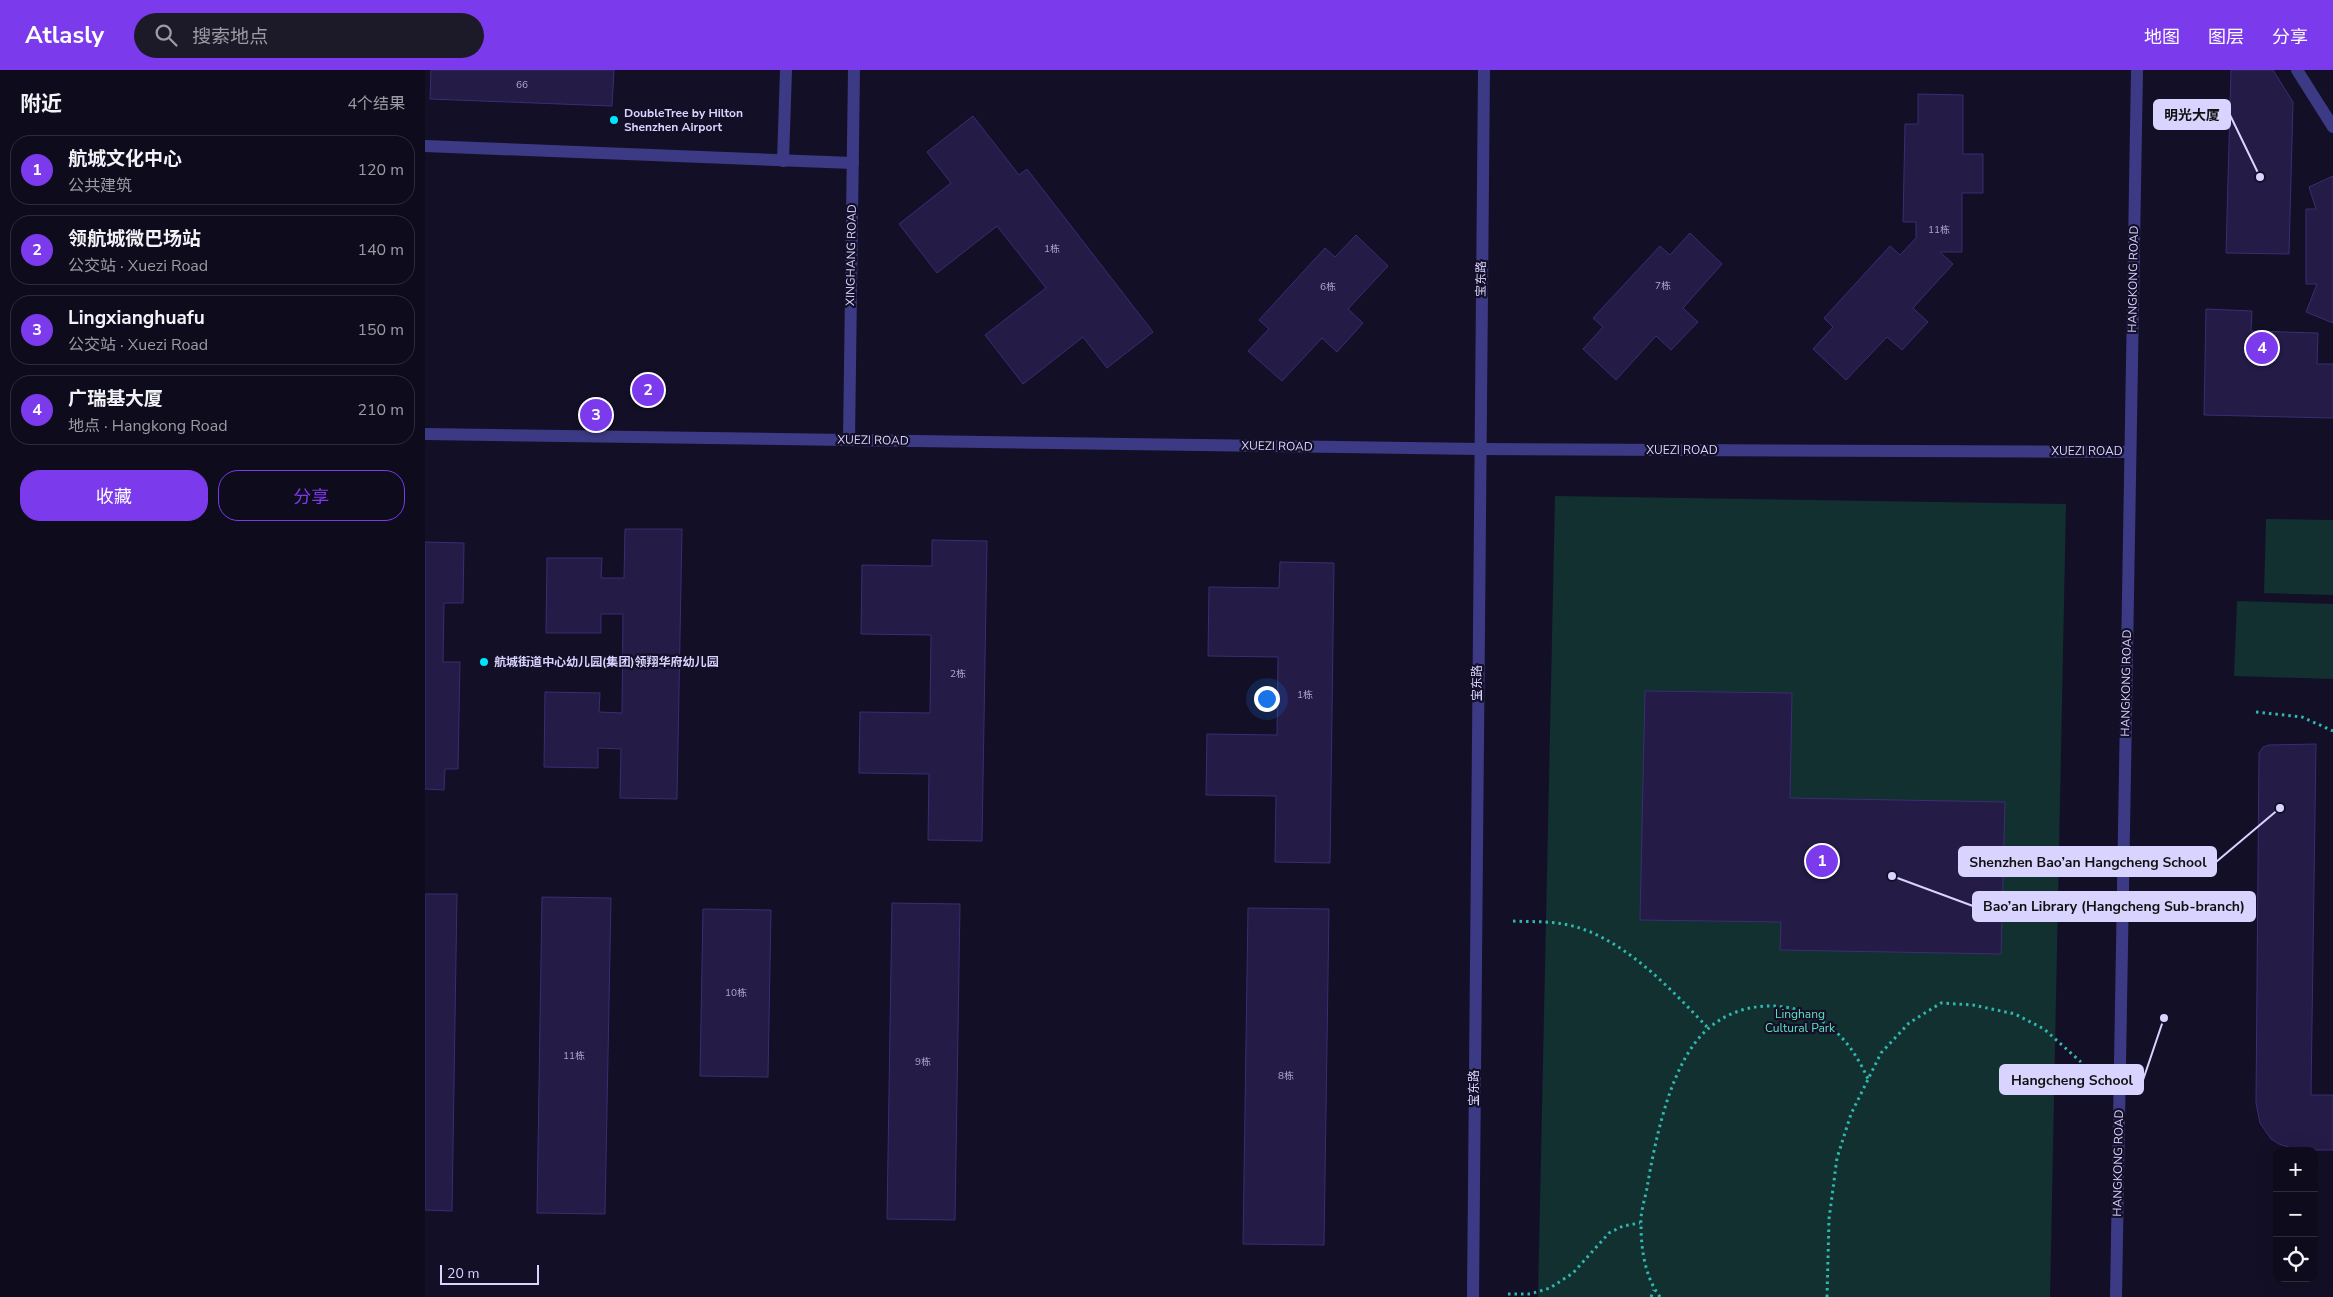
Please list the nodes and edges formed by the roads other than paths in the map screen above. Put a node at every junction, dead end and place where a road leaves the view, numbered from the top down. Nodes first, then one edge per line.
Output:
1 (786, 70) edge
2 (854, 70) edge
3 (1484, 70) edge
4 (2137, 70) edge
5 (2297, 70) edge
6 (2333, 127) edge
7 (425, 146) edge
8 (783, 161) junction
9 (853, 163) junction
10 (425, 434) edge
11 (849, 440) junction
12 (1479, 449) junction
13 (2130, 452) junction
14 (1473, 1297) edge
15 (2116, 1297) edge

1 - 8 street
2 - 9 street, XINGHANG ROAD
3 - 12 street, 宝东路
4 - 13 street, HANGKONG ROAD
5 - 6 street
7 - 8 street
8 - 9 street
9 - 11 street, XINGHANG ROAD
10 - 11 street, XUEZI ROAD
11 - 12 street, XUEZI ROAD
12 - 13 street, XUEZI ROAD
12 - 14 street, 宝东路
13 - 15 street, HANGKONG ROAD

